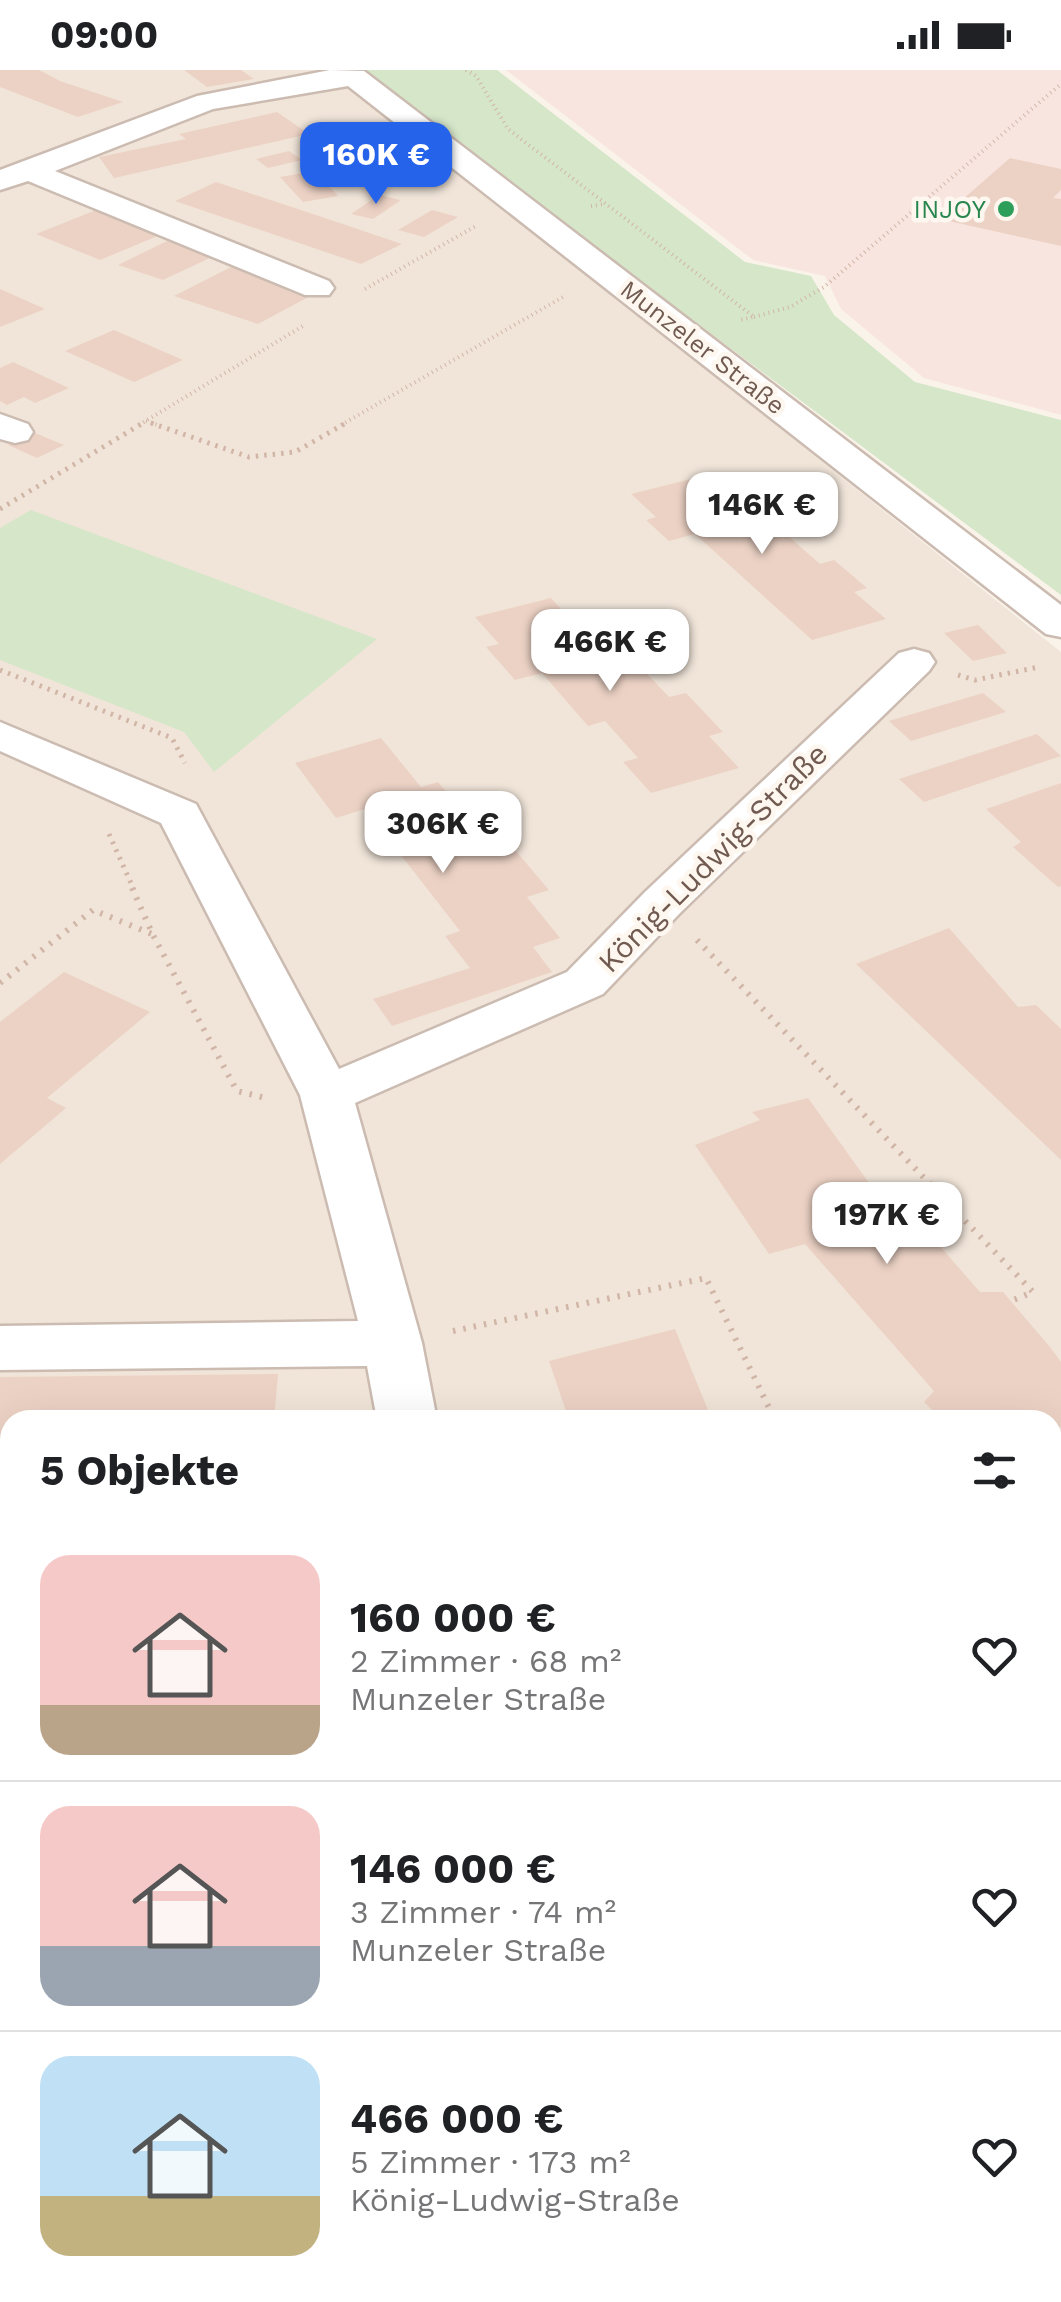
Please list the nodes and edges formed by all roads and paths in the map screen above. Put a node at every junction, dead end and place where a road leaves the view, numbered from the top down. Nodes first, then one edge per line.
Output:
1 (466, 70) edge
2 (349, 74) edge
3 (1061, 84) edge
4 (14, 175) edge
5 (533, 215) junction
6 (616, 278) junction
7 (363, 290) dead end
8 (315, 304) joint
9 (754, 317) junction
10 (684, 333) junction
11 (146, 421) junction
12 (0, 509) edge
13 (1061, 625) edge
14 (914, 662) joint
15 (1044, 666) dead end
16 (0, 670) edge
17 (0, 735) edge
18 (82, 770) junction
19 (180, 814) junction
20 (662, 903) junction
21 (153, 935) junction
22 (0, 984) edge
23 (326, 1095) junction
24 (1011, 1301) dead end
25 (393, 1343) junction
26 (0, 1348) edge
27 (404, 1410) edge
28 (770, 1410) edge

1 - 9 path
2 - 4 street
2 - 5 street, Munzeler Straße
3 - 9 path
4 - 8 street
5 - 6 street, Munzeler Straße
5 - 7 path
6 - 10 street, Munzeler Straße
6 - 11 path
8 - 11 path
9 - 10 path
10 - 13 street, Munzeler Straße
11 - 12 path
14 - 15 path
14 - 20 street, König-Ludwig-Straße
16 - 19 path
17 - 18 street
18 - 19 street
18 - 21 path
19 - 23 street
20 - 23 street, König-Ludwig-Straße
20 - 24 path
21 - 22 path
21 - 23 path
23 - 25 street
25 - 26 street
25 - 27 street
25 - 28 path

